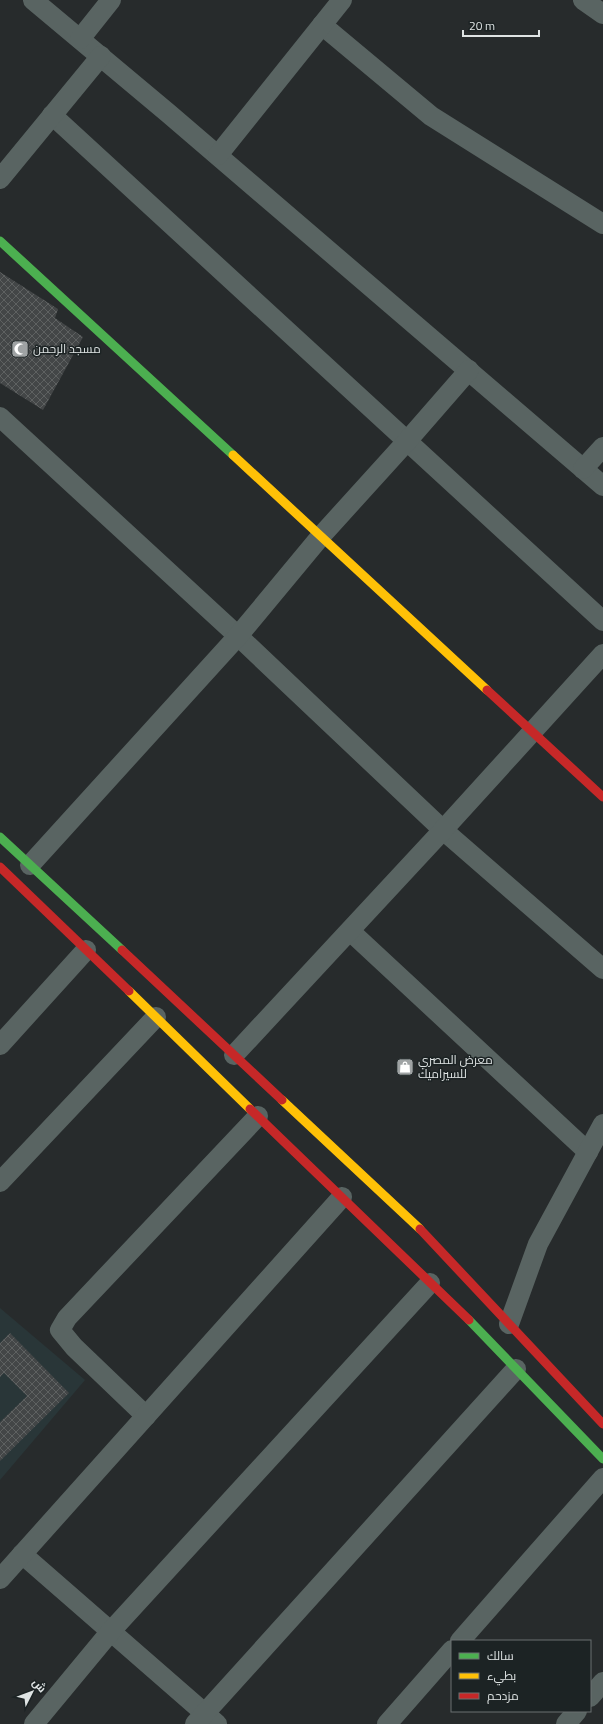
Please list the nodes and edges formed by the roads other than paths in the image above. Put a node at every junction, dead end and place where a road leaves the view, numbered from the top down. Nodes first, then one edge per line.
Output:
1 (33, 0) edge
2 (111, 0) edge
3 (342, 0) edge
4 (583, 0) edge
5 (603, 14) edge
6 (322, 25) junction
7 (80, 39) junction
8 (101, 56) junction
9 (52, 115) junction
10 (218, 155) junction
11 (0, 179) edge
12 (603, 224) edge
13 (0, 241) edge
14 (469, 370) junction
15 (0, 417) edge
16 (408, 440) junction
17 (603, 448) edge
18 (583, 469) junction
19 (603, 486) edge
20 (321, 536) junction
21 (603, 621) edge
22 (238, 636) junction
23 (603, 654) edge
24 (532, 732) junction
25 (603, 797) edge
26 (443, 830) junction
27 (0, 837) edge
28 (30, 865) junction
29 (0, 867) edge
30 (350, 931) junction
31 (86, 950) junction
32 (603, 969) edge
33 (156, 1017) junction
34 (0, 1045) edge
35 (234, 1055) junction
36 (258, 1116) junction
37 (603, 1124) edge
38 (588, 1152) junction
39 (0, 1182) edge
40 (342, 1197) junction
41 (430, 1283) junction
42 (509, 1324) junction
43 (516, 1369) junction
44 (146, 1416) junction
45 (603, 1424) edge
46 (603, 1459) edge
47 (603, 1478) edge
48 (22, 1554) junction
49 (0, 1579) edge
50 (111, 1632) junction
51 (461, 1640) edge
52 (451, 1651) edge
53 (603, 1682) edge
54 (591, 1696) edge
55 (576, 1712) edge
56 (206, 1720) edge
57 (34, 1724) edge
58 (387, 1724) edge
59 (566, 1724) edge

1 - 7 street
2 - 7 street
3 - 6 street
4 - 5 street
6 - 10 street
6 - 12 street
7 - 8 street
8 - 9 street
8 - 10 street
9 - 11 street
9 - 16 street
10 - 14 street
13 - 20 main road
14 - 16 street
14 - 18 street
15 - 22 street
16 - 20 street
16 - 21 street
17 - 18 street
18 - 19 street
20 - 22 street
20 - 24 main road
22 - 26 street
22 - 28 street
23 - 24 street
24 - 25 main road
24 - 26 street
26 - 30 street
26 - 32 street
27 - 28 main road
28 - 35 main road
29 - 31 main road
30 - 35 street
30 - 38 street
31 - 33 main road
31 - 34 street
33 - 36 main road
33 - 39 street
35 - 42 main road
36 - 40 main road
36 - 44 street
37 - 38 street
38 - 42 street
40 - 41 main road
40 - 44 street
41 - 43 main road
41 - 50 street
42 - 45 main road
43 - 46 main road
43 - 56 street
44 - 48 street
47 - 51 street
48 - 49 street
48 - 50 street
50 - 56 street
50 - 57 street
52 - 58 street
53 - 54 street
55 - 59 street

